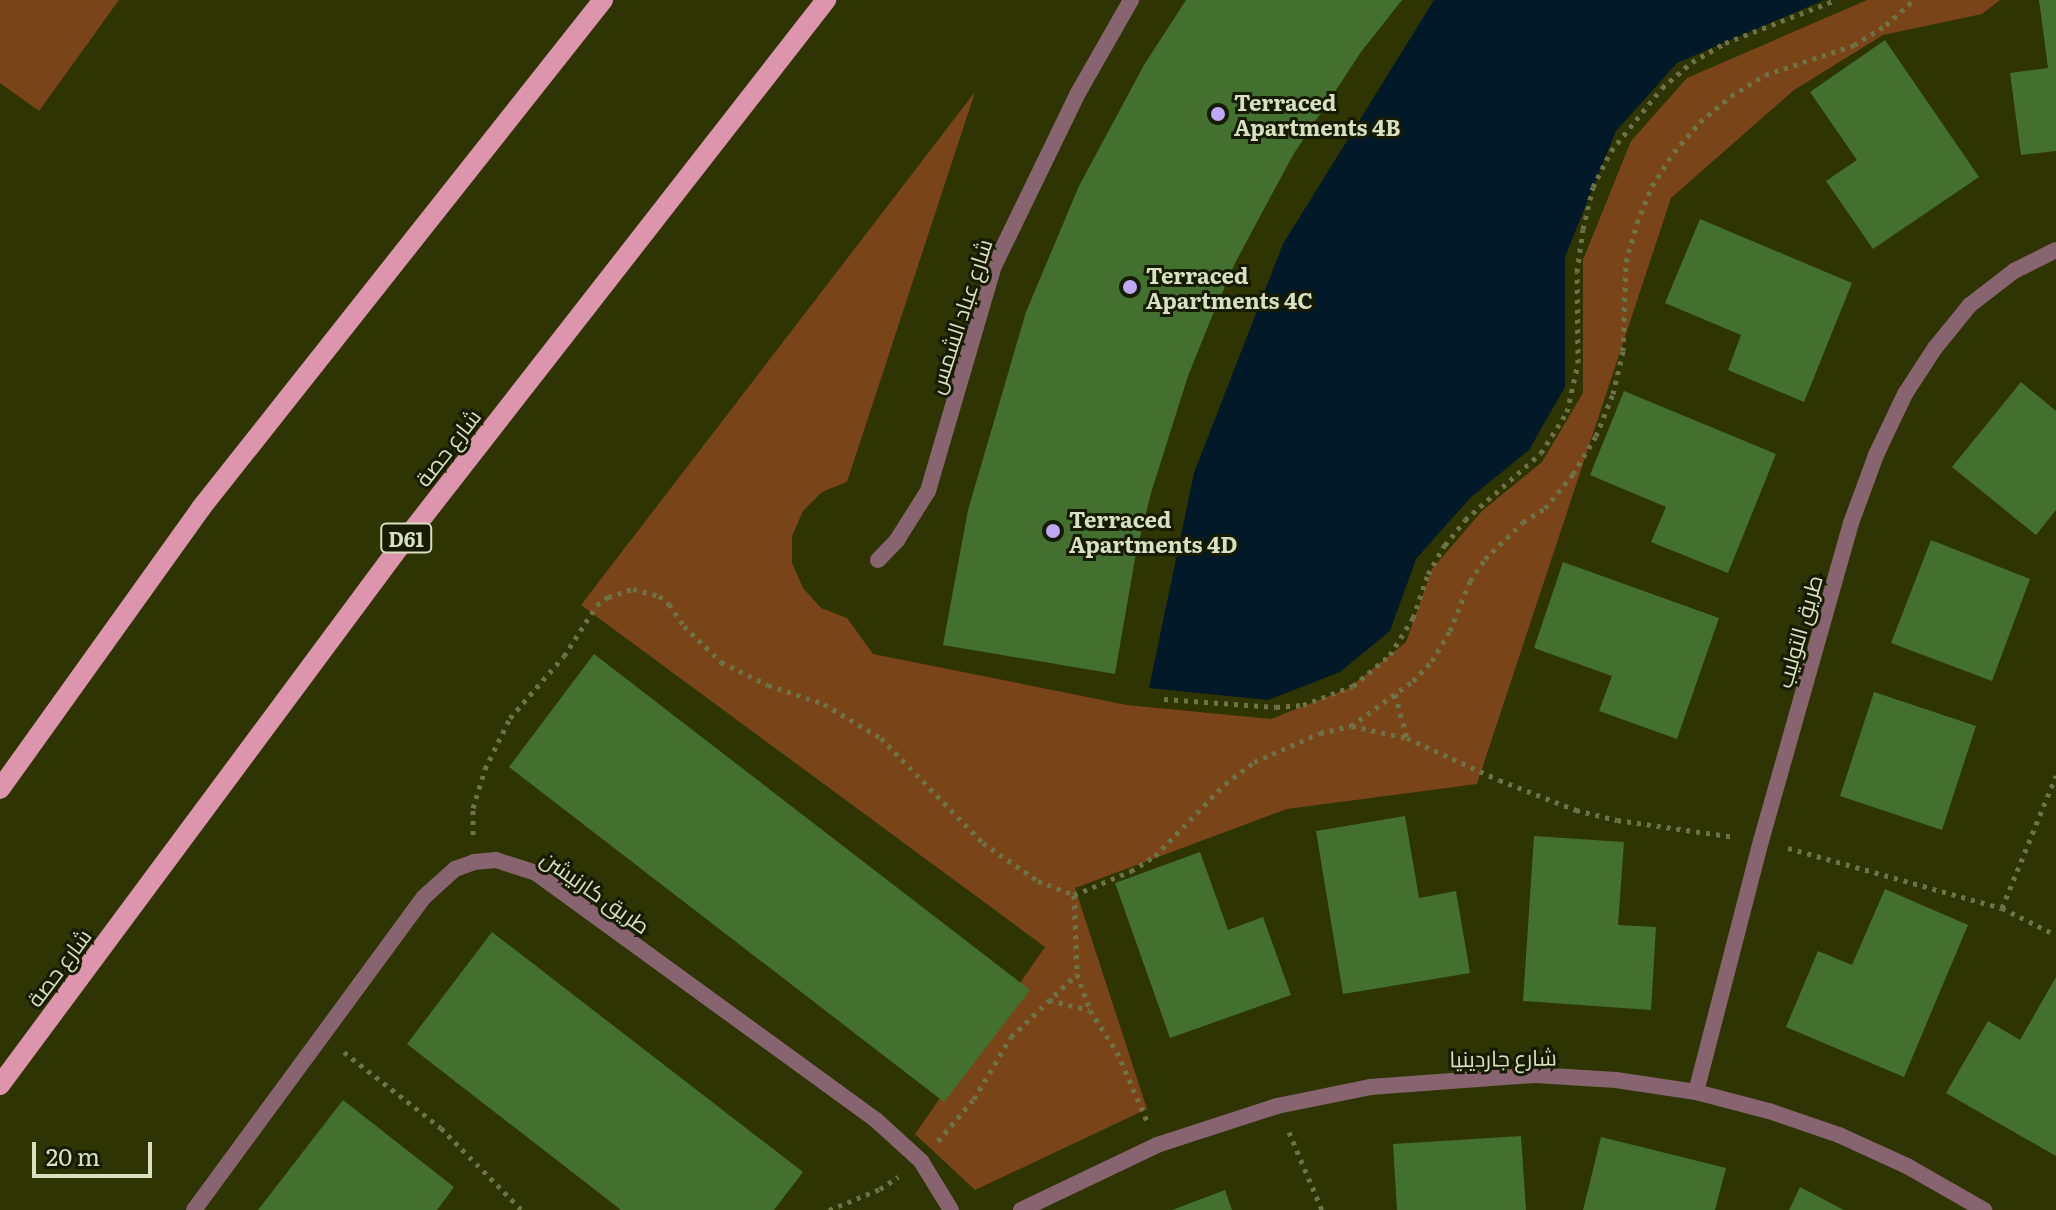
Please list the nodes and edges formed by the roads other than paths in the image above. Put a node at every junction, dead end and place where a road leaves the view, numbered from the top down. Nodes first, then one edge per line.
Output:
1 (603, 0) edge
2 (826, 0) edge
3 (1131, 0) edge
4 (2056, 250) edge
5 (878, 560) dead end
6 (0, 789) edge
7 (0, 1085) edge
8 (1696, 1092) junction
9 (194, 1210) edge
10 (951, 1210) edge
11 (1021, 1210) edge
12 (1984, 1210) edge

1 - 6 main road
2 - 7 main road, شارع حصة / D61
3 - 5 street, شارع عباد الشمس
4 - 8 street, طريق التوليب
8 - 11 street, شارع جاردينيا
8 - 12 street, شارع جاردينيا
9 - 10 street, طريق كارنيشن

